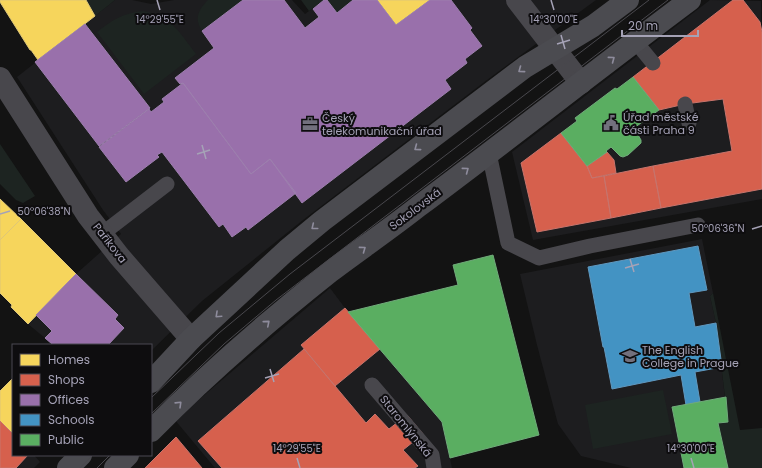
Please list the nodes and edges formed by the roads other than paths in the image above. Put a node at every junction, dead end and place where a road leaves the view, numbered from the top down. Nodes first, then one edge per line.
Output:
1 (517, 0) edge
2 (628, 0) edge
3 (690, 0) edge
4 (635, 41) junction
5 (554, 48) junction
6 (652, 63) dead end
7 (0, 78) edge
8 (580, 83) junction
9 (685, 104) dead end
10 (689, 123) dead end
11 (489, 153) junction
12 (167, 184) dead end
13 (698, 225) dead end
14 (102, 234) junction
15 (192, 340) junction
16 (152, 381) edge
17 (372, 386) dead end
18 (152, 430) edge
19 (80, 456) edge
20 (127, 456) edge
21 (68, 468) edge
22 (115, 468) edge
23 (434, 468) edge

1 - 5 street
2 - 5 main road
3 - 4 main road, Sokolovská
4 - 6 lane
8 -> 4 main road, Sokolovská
5 - 8 street
5 -> 15 main road
7 - 14 street, Paříkova
8 - 11 main road, Sokolovská
9 - 10 lane
11 - 13 lane
18 -> 11 main road, Sokolovská
12 - 14 lane
14 - 15 street, Paříkova
15 - 16 main road
17 - 23 lane, Staromlýnská
19 - 21 main road
20 - 22 main road

